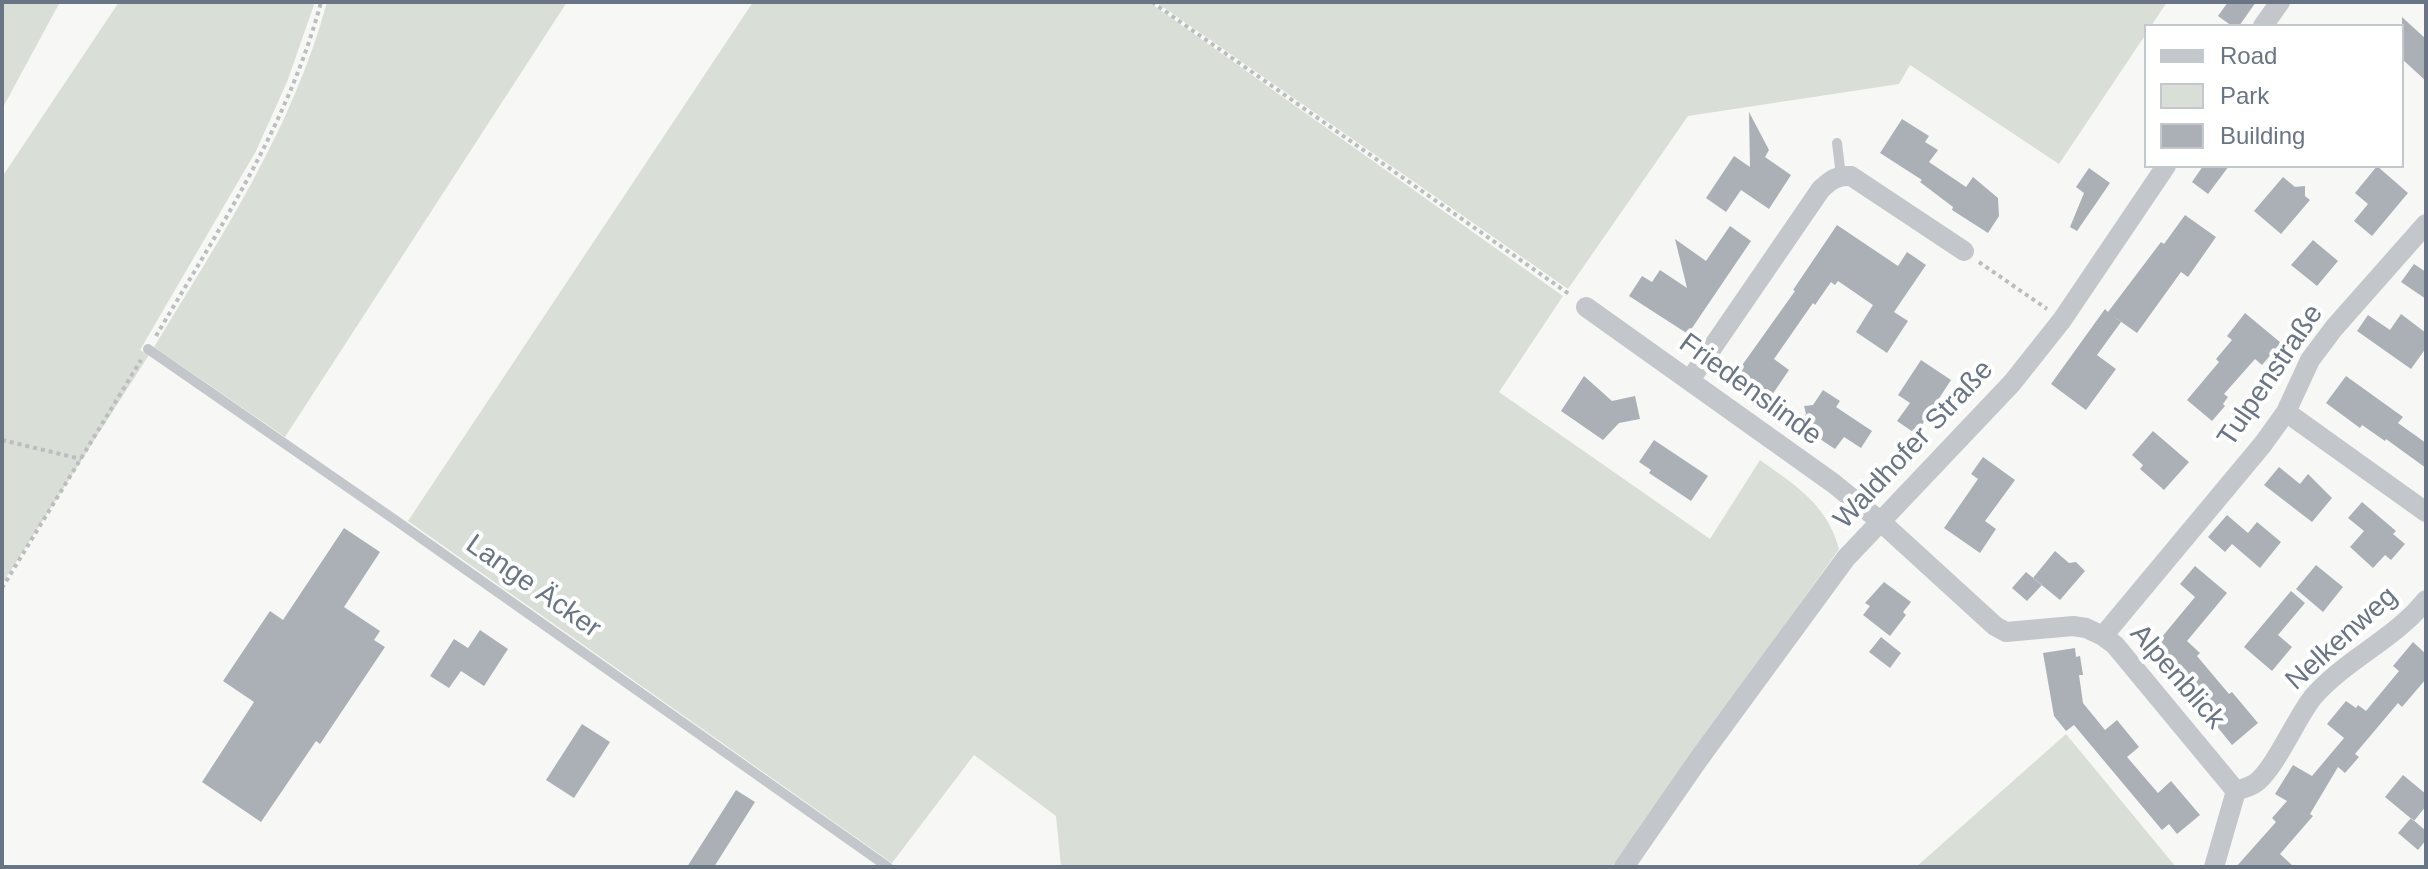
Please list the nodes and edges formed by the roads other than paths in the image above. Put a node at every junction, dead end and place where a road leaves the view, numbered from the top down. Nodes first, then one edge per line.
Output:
1 (2280, 2) edge
2 (2264, 24) edge
3 (1837, 143) dead end
4 (2165, 168) edge
5 (1841, 176) junction
6 (2426, 224) edge
7 (1964, 251) road end
8 (1586, 307) road end
9 (148, 349) road end
10 (1690, 380) junction
11 (2286, 412) junction
12 (2426, 512) edge
13 (1880, 521) junction
14 (2426, 600) edge
15 (2103, 636) junction
16 (2236, 791) junction
17 (888, 867) edge
18 (1624, 867) edge
19 (2214, 867) edge

1 - 2 street
3 - 5 lane
4 - 13 street, Waldhofer Straße
5 - 7 street
5 - 10 street
6 - 11 street, Tulpenstraße
8 - 10 street, Friedenslinde
9 - 17 lane, Lange Äcker
10 - 13 street, Friedenslinde
11 - 12 street
11 - 15 street, Tulpenstraße
13 - 15 street, Alpenblick
13 - 18 street, Waldhofer Straße
14 - 16 street, Nelkenweg
15 - 16 street, Alpenblick
16 - 19 street

